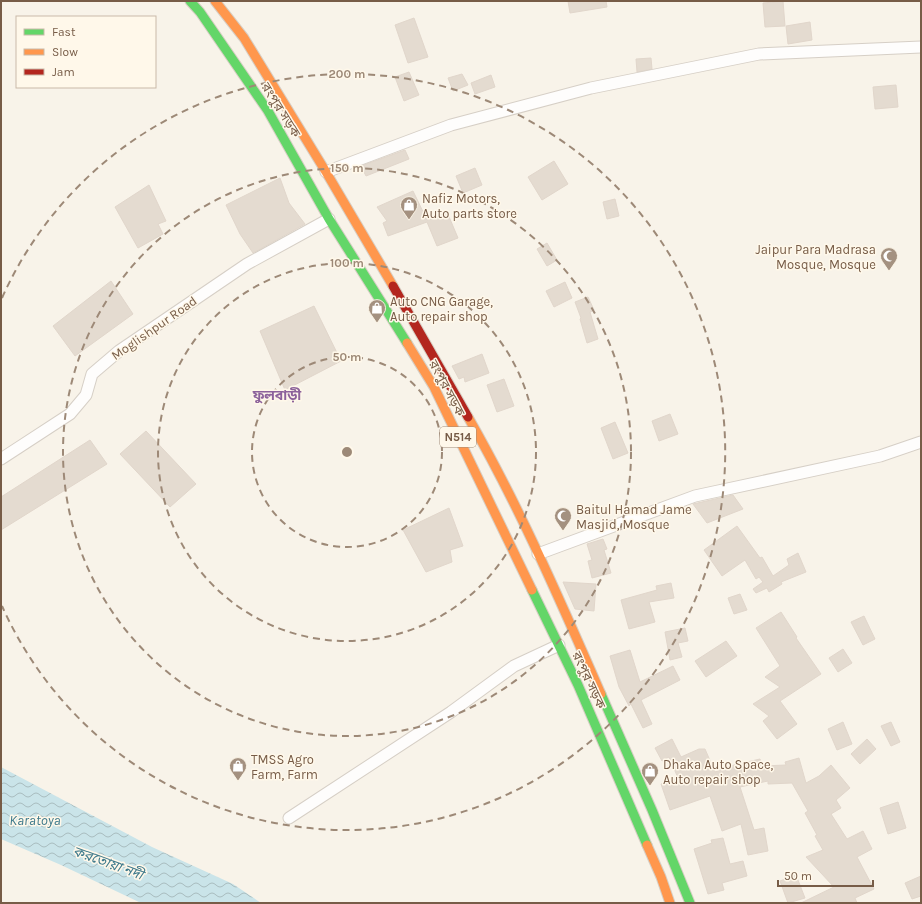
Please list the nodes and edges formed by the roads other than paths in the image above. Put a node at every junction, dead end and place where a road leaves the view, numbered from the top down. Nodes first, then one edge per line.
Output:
1 (190, 1) edge
2 (215, 1) edge
3 (921, 47) edge
4 (326, 172) junction
5 (329, 218) junction
6 (921, 442) edge
7 (1, 459) edge
8 (538, 554) junction
9 (559, 645) junction
10 (289, 818) dead end
11 (670, 903) edge
12 (690, 903) edge

1 - 5 highway, রংপুর সড়ক / N514
2 - 4 highway, রংপুর সড়ক / N514
3 - 4 street
4 - 8 highway, রংপুর সড়ক / N514
5 - 7 street, Moglishpur Road
5 - 9 highway, রংপুর সড়ক / N514
6 - 8 street
8 - 12 highway, রংপুর সড়ক / N514
9 - 10 street
9 - 11 highway, রংপুর সড়ক / N514

